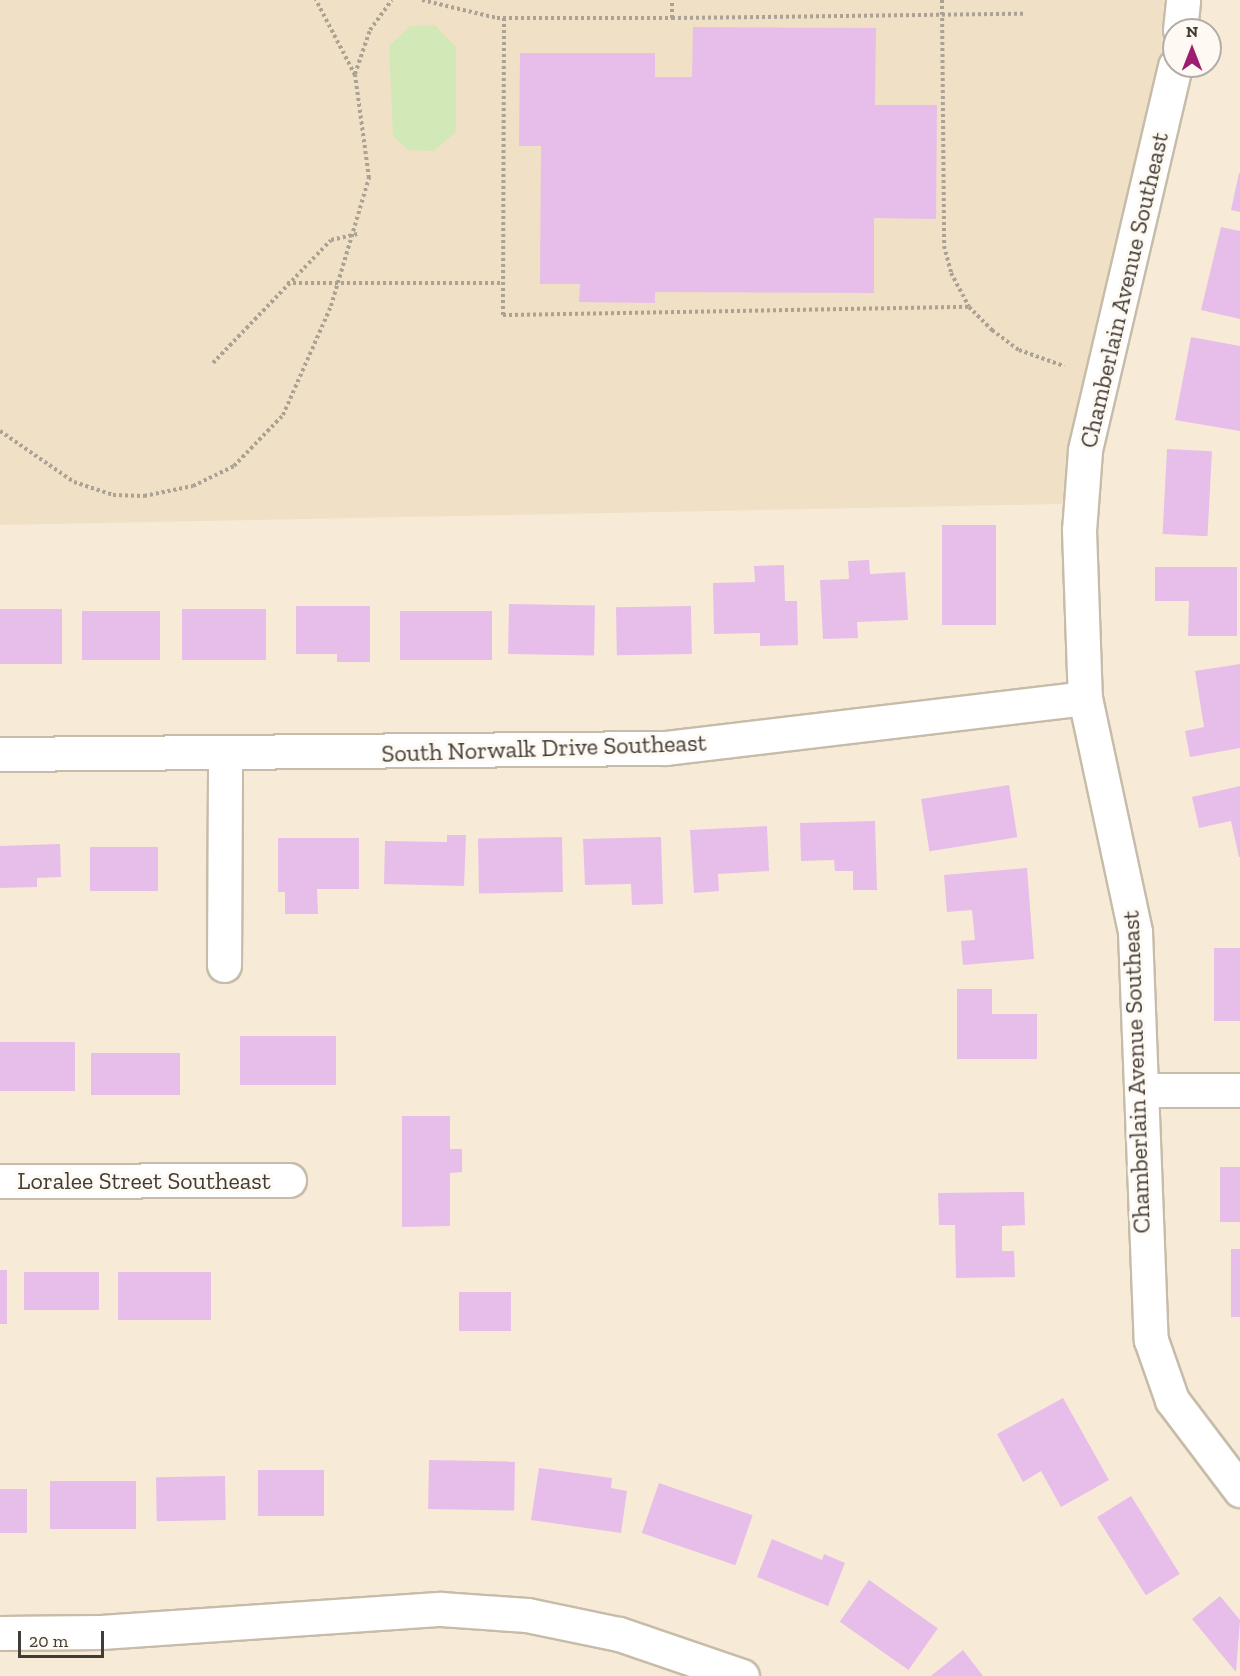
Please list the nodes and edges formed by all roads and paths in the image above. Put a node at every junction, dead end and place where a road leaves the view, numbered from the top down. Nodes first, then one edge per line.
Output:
1 (316, 0) edge
2 (392, 0) edge
3 (422, 0) edge
4 (672, 0) edge
5 (942, 0) edge
6 (1183, 0) edge
7 (1024, 14) dead end
8 (943, 15) junction
9 (504, 18) junction
10 (672, 18) junction
11 (1181, 18) edge
12 (355, 75) junction
13 (1172, 78) edge
14 (357, 234) junction
15 (503, 283) junction
16 (287, 284) junction
17 (339, 284) junction
18 (969, 307) junction
19 (213, 363) dead end
20 (1064, 366) dead end
21 (0, 431) edge
22 (1085, 699) junction
23 (0, 754) edge
24 (225, 754) junction
25 (224, 965) dead end
26 (1140, 1090) junction
27 (1240, 1090) edge
28 (289, 1180) dead end
29 (0, 1181) edge
30 (1240, 1490) edge
31 (0, 1633) edge
32 (742, 1676) edge

1 - 12 path
2 - 12 path
3 - 9 path
4 - 10 path
5 - 8 path
6 - 11 street
7 - 8 path
8 - 10 path
8 - 18 path
9 - 10 path
9 - 15 path
12 - 14 path
13 - 22 street, Chamberlain Avenue Southeast
14 - 16 path
14 - 17 path
15 - 17 path
15 - 18 path
16 - 17 path
16 - 19 path
17 - 21 path
18 - 20 path
22 - 24 street, South Norwalk Drive Southeast
22 - 26 street, Chamberlain Avenue Southeast
23 - 24 street, South Norwalk Drive Southeast
24 - 25 street
26 - 27 street
26 - 30 street, Chamberlain Avenue Southeast
28 - 29 street, Loralee Street Southeast
31 - 32 street

